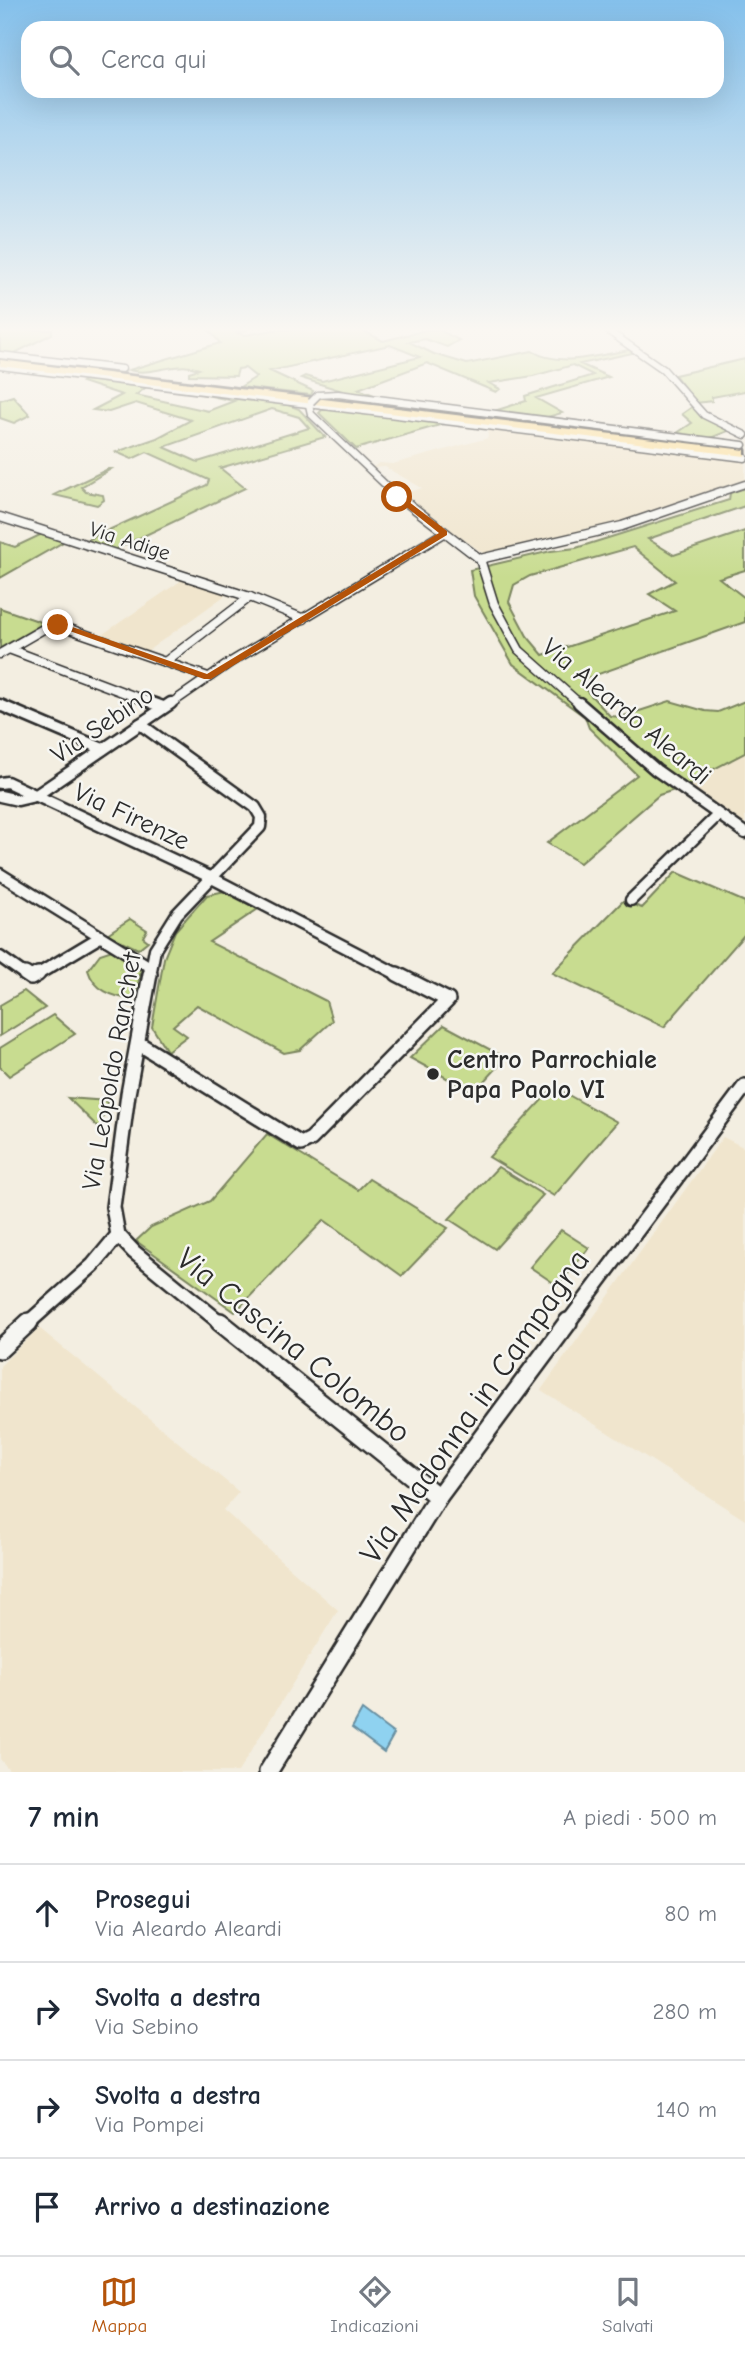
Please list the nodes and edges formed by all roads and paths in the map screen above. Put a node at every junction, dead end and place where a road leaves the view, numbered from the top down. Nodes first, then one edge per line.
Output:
1 (311, 413) edge
2 (404, 413) edge
3 (443, 413) edge
4 (479, 413) edge
5 (702, 413) edge
6 (745, 435) edge
7 (745, 448) edge
8 (745, 484) edge
9 (0, 517) edge
10 (444, 533) junction
11 (480, 559) junction
12 (250, 597) junction
13 (304, 618) junction
14 (9, 649) junction
15 (0, 654) edge
16 (165, 662) junction
17 (208, 677) junction
18 (0, 705) edge
19 (163, 707) junction
20 (140, 724) junction
21 (103, 749) junction
22 (0, 783) edge
23 (0, 796) edge
24 (35, 796) junction
25 (717, 816) junction
26 (745, 833) edge
27 (0, 874) edge
28 (210, 877) junction
29 (631, 900) dead end
30 (100, 936) junction
31 (0, 957) edge
32 (150, 967) junction
33 (138, 1042) junction
34 (745, 1086) edge
35 (118, 1235) junction
36 (0, 1349) edge
37 (438, 1497) junction
38 (268, 1772) edge

1 - 10 street
2 - 7 street
3 - 7 highway
4 - 7 street, bridge
5 - 6 street
8 - 11 street
9 - 12 street, Via Adige
10 - 11 street
10 - 13 street, Via Sebino
11 - 25 street, Via Aleardo Aleardi
12 - 13 street, Via Adige
12 - 16 street
13 - 17 street, Via Sebino
14 - 15 street
14 - 16 street
14 - 19 street
16 - 17 street
17 - 19 street, Via Sebino
18 - 21 street
19 - 20 street, Via Sebino
20 - 21 street, Via Sebino
20 - 28 street, Via Leopoldo Ranchet
21 - 24 street, Via Sebino
22 - 24 street, Via Firenze
23 - 24 street, Via Firenze
24 - 28 street, Via Firenze
25 - 26 street, Via Aleardo Aleardi
25 - 29 street, Via Aleardo Aleardi
27 - 30 street
28 - 32 street, Via Leopoldo Ranchet
28 - 33 street, Via Firenze
30 - 31 street
30 - 32 street
32 - 33 street, Via Leopoldo Ranchet
33 - 35 street, Via Leopoldo Ranchet
34 - 37 street, Via Madonna in Campagna
35 - 36 street
35 - 37 street, Via Cascina Colombo
37 - 38 street, Via Madonna in Campagna

